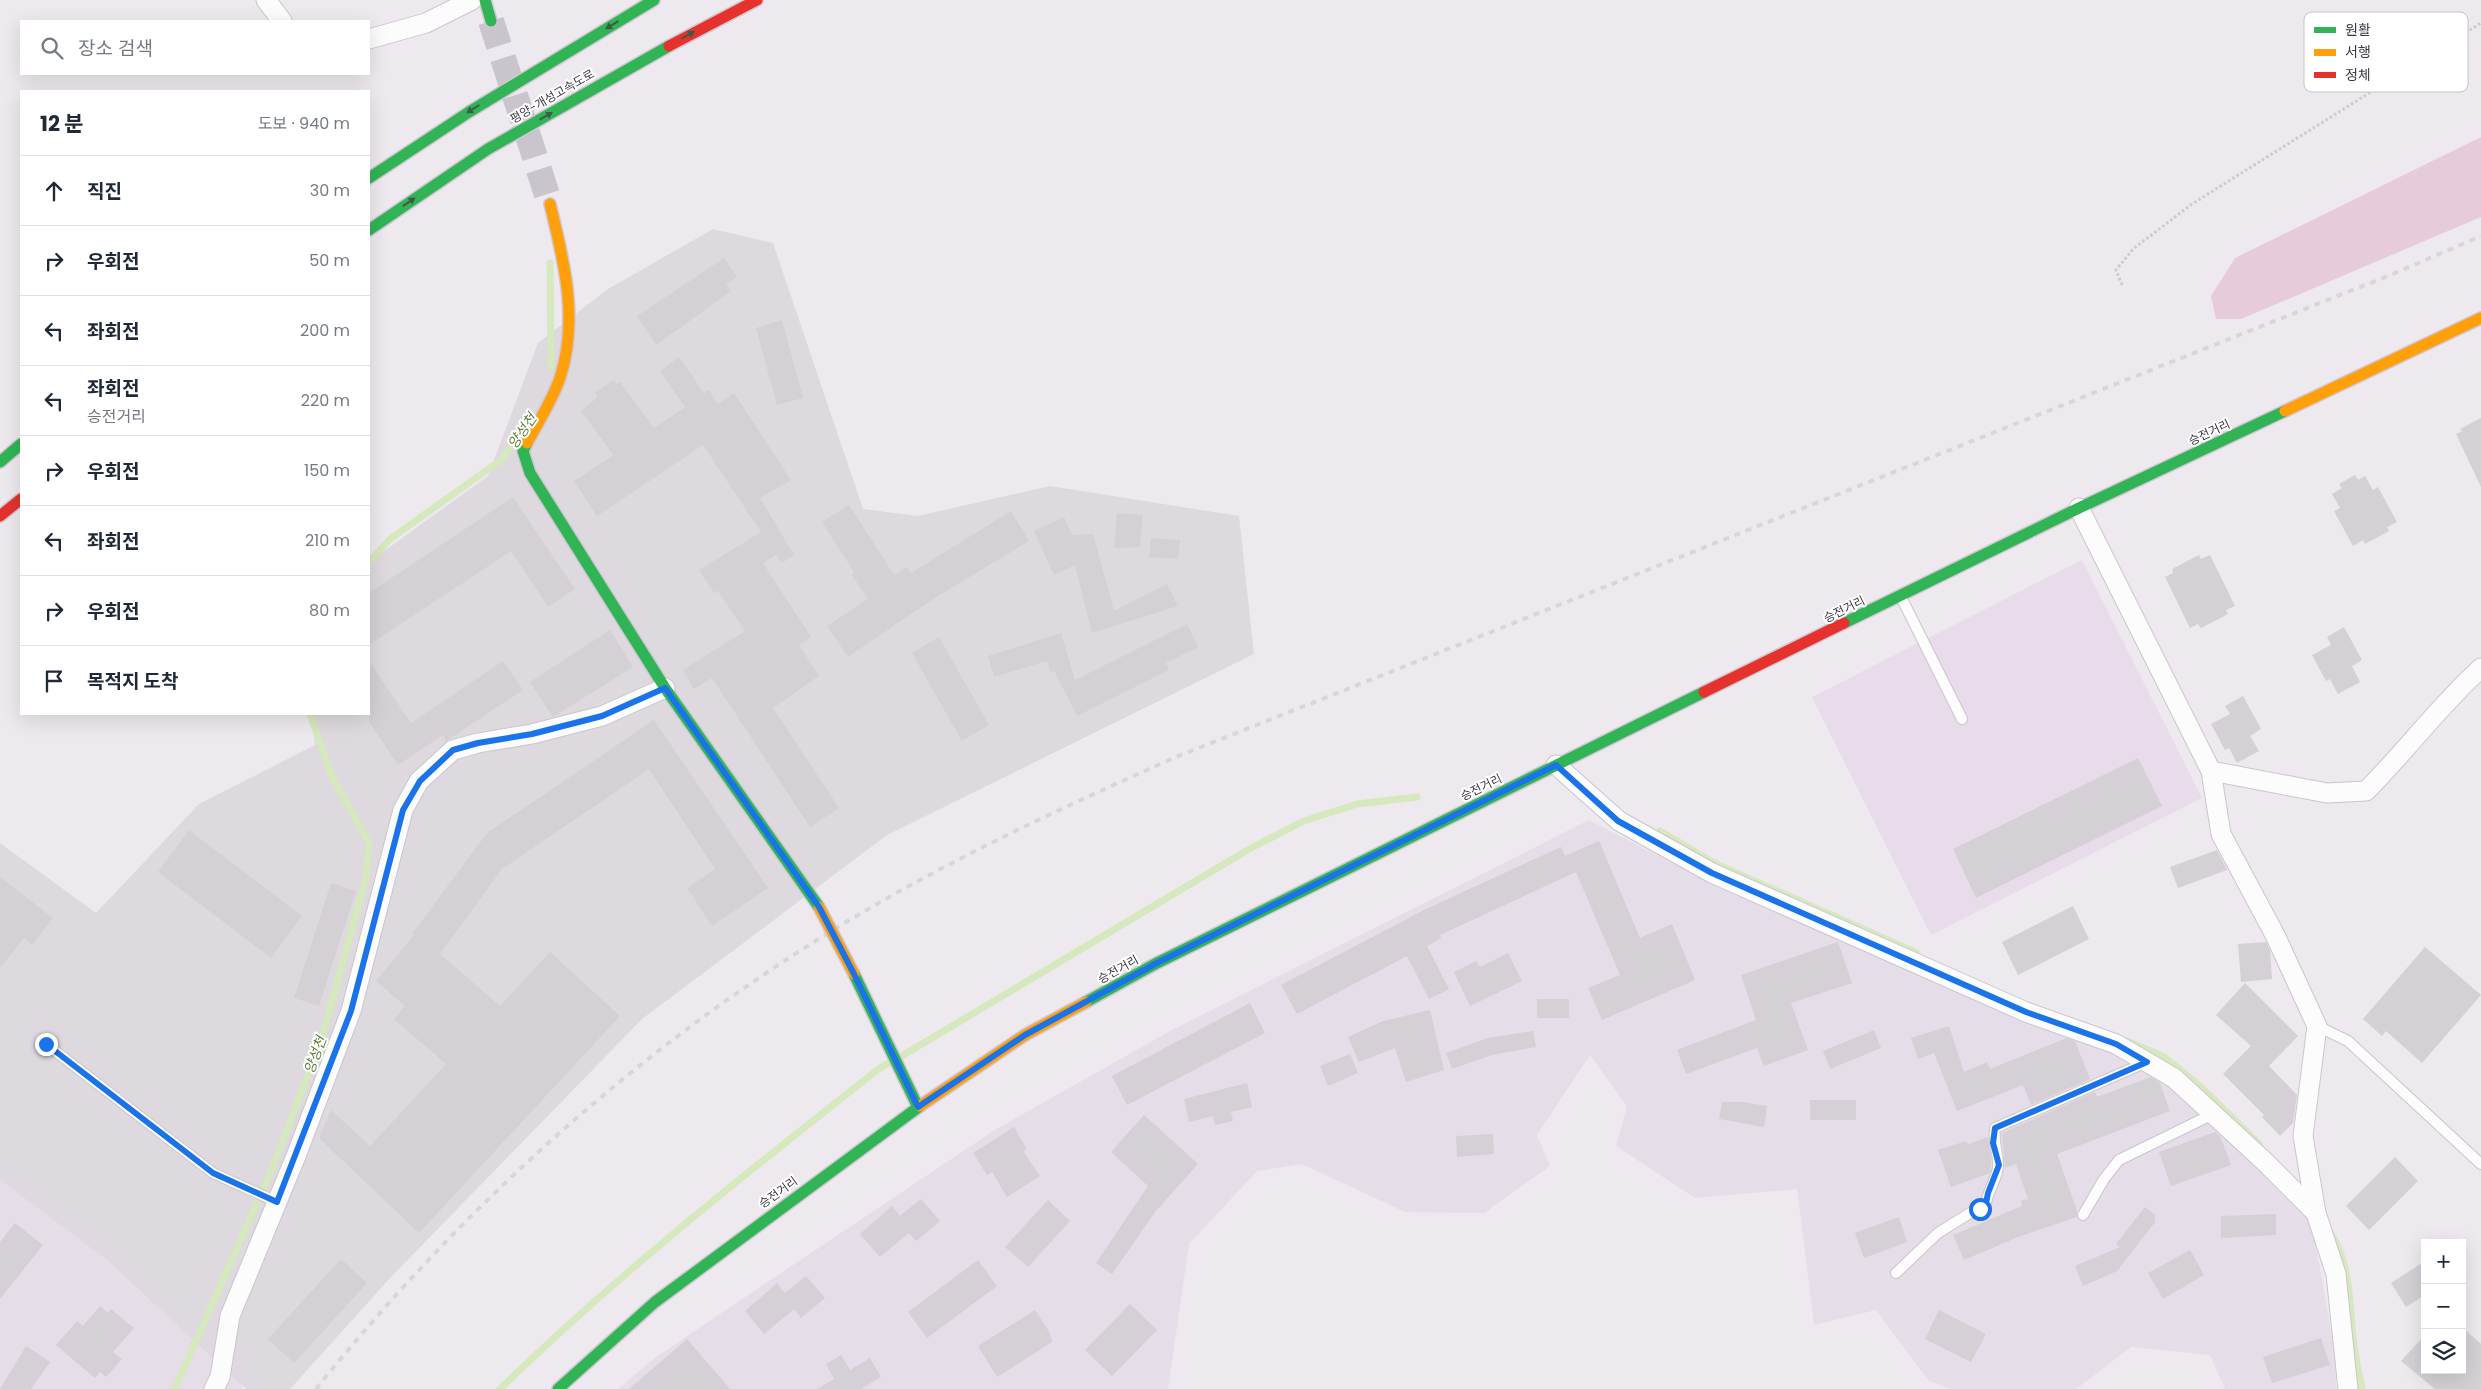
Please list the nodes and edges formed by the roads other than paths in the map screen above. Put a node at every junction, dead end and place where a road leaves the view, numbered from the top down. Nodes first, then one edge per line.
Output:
1 (266, 0) edge
2 (472, 0) edge
3 (485, 0) edge
4 (654, 0) edge
5 (757, 0) edge
6 (281, 20) edge
7 (491, 21) tunnel mouth
8 (370, 40) edge
9 (370, 177) edge
10 (550, 204) tunnel mouth
11 (370, 229) edge
12 (2481, 318) edge
13 (20, 445) edge
14 (0, 462) edge
15 (20, 500) edge
16 (2079, 508) junction
17 (0, 516) edge
18 (1901, 596) junction
19 (2481, 668) edge
20 (665, 688) junction
21 (1962, 719) dead end
22 (1556, 765) junction
23 (2211, 771) junction
24 (2317, 1026) junction
25 (46, 1044) dead end
26 (2147, 1062) junction
27 (918, 1107) junction
28 (2213, 1114) junction
29 (2481, 1164) edge
30 (276, 1202) junction
31 (2316, 1213) junction
32 (2083, 1215) dead end
33 (1896, 1273) dead end
34 (214, 1389) edge
35 (558, 1389) edge
36 (2348, 1389) edge

1 - 6 street
2 - 8 street
3 - 7 main road
4 -> 9 main road
11 -> 5 main road, 평양-개성고속도로
10 - 20 main road
12 - 16 main road, 승전거리
13 - 14 main road
15 - 17 main road
16 - 18 main road, 승전거리
16 - 23 street
18 - 21 lane
18 - 22 main road, 승전거리
19 - 23 street
20 - 27 main road, bridge
20 - 30 street
22 - 26 street
22 - 27 main road, 승전거리
23 - 24 street
24 - 29 lane
24 - 31 street
25 - 30 lane
26 - 28 street
26 - 33 lane
27 - 35 main road, 승전거리
28 - 31 street
28 - 32 lane
30 - 34 street
31 - 36 street

